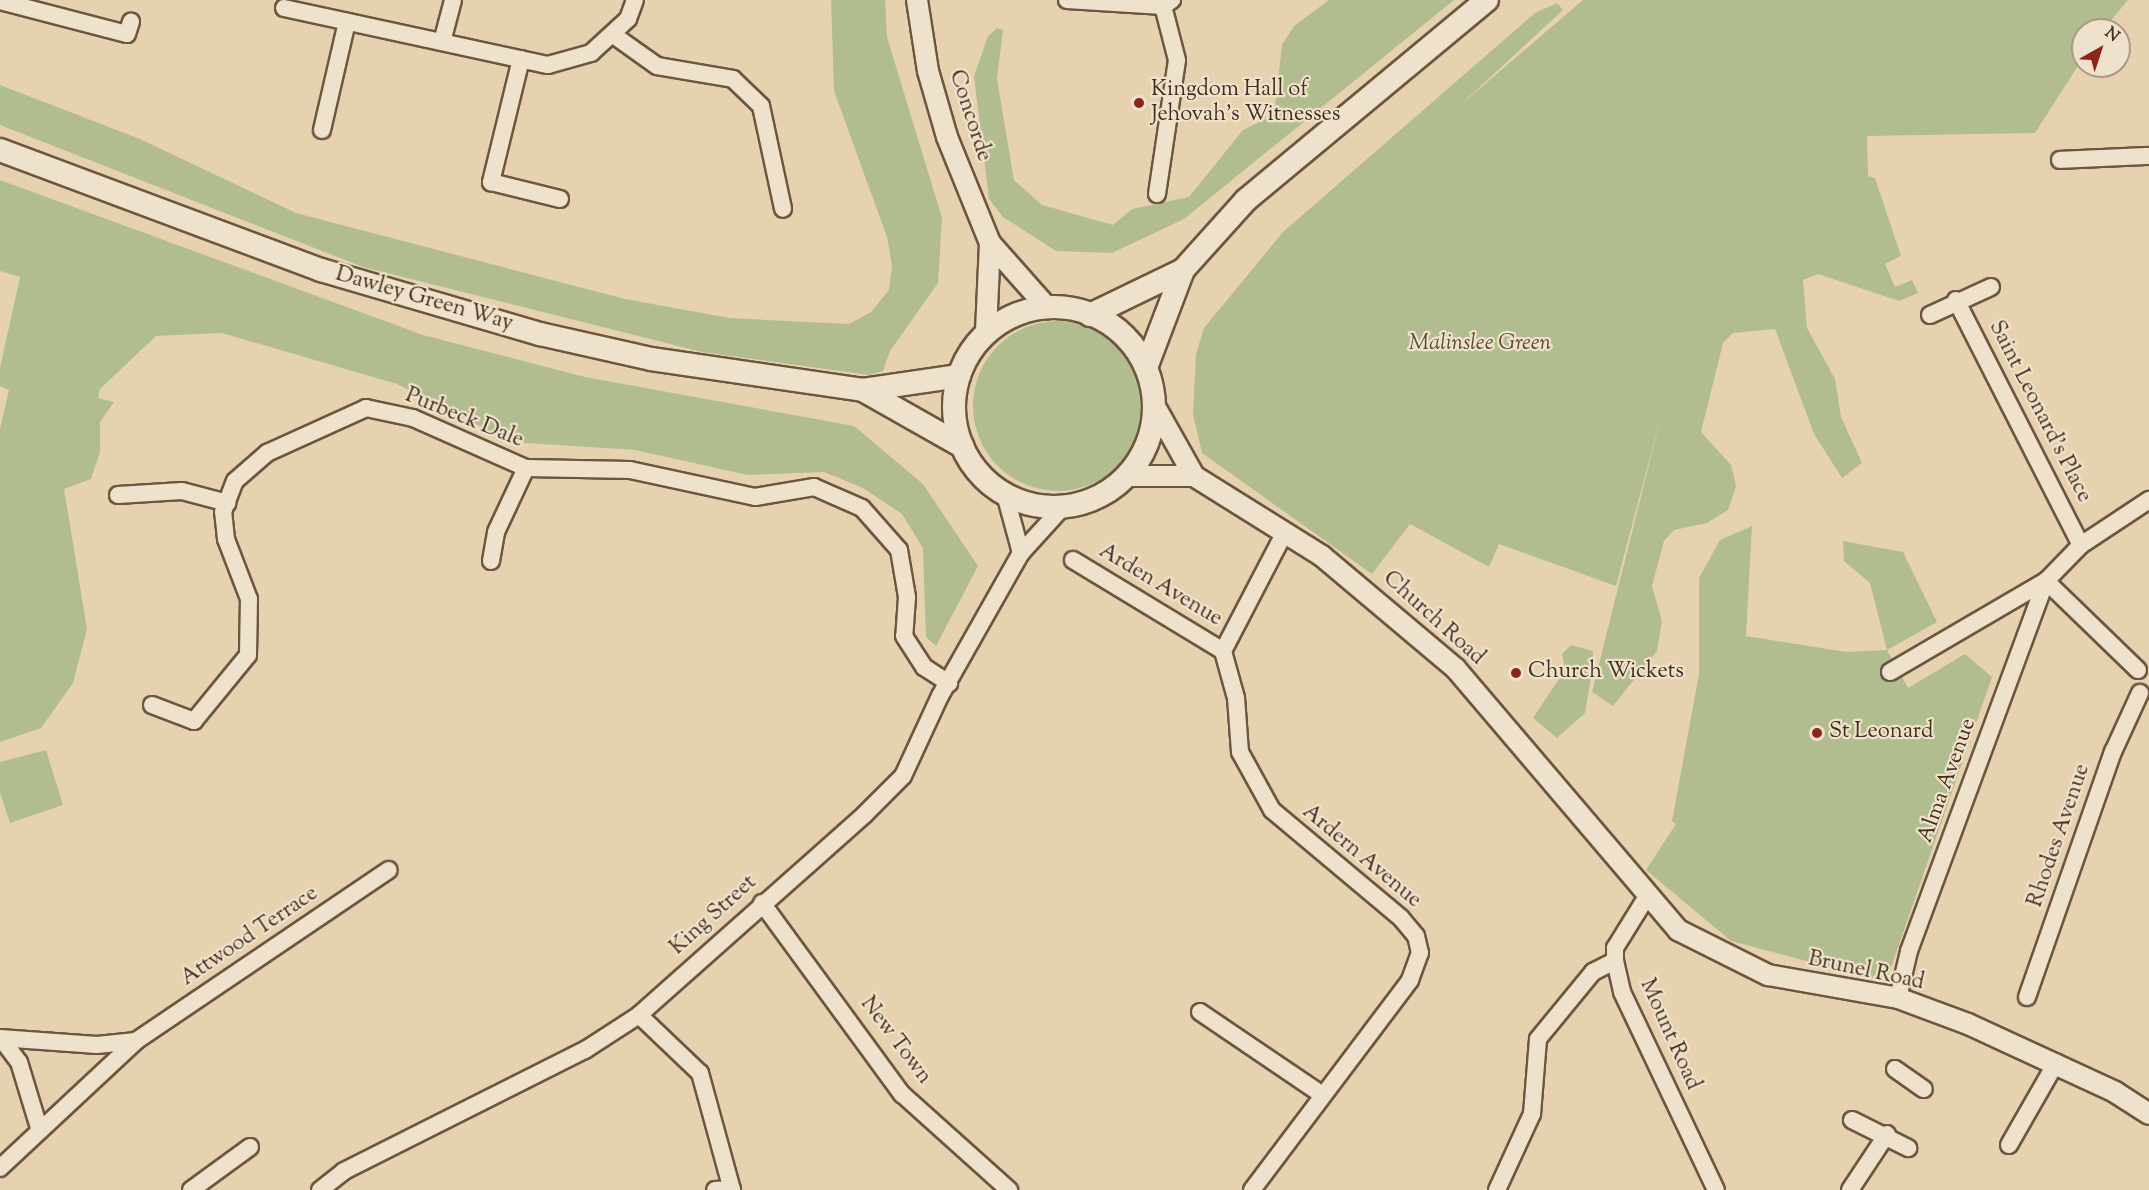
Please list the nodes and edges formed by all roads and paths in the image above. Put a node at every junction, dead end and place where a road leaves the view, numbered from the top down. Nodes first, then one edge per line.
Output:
1 (453, 0) edge
2 (634, 0) edge
3 (917, 0) edge
4 (1067, 0) edge
5 (1487, 0) edge
6 (0, 1) edge
7 (1167, 3) edge
8 (284, 8) dead end
9 (131, 22) dead end
10 (347, 22) junction
11 (612, 34) junction
12 (442, 42) junction
13 (521, 59) junction
14 (322, 130) dead end
15 (0, 150) edge
16 (2149, 156) edge
17 (2060, 160) dead end
18 (1156, 194) dead end
19 (560, 199) dead end
20 (783, 209) dead end
21 (990, 243) junction
22 (1183, 270) junction
23 (1991, 287) dead end
24 (1956, 300) junction
25 (1046, 306) junction
26 (1090, 315) junction
27 (1930, 315) dead end
28 (986, 331) junction
29 (1147, 365) junction
30 (959, 376) junction
31 (863, 390) junction
32 (1157, 410) junction
33 (962, 447) junction
34 (526, 468) junction
35 (1126, 476) junction
36 (1194, 476) junction
37 (1005, 494) junction
38 (118, 495) dead end
39 (2149, 500) edge
40 (227, 503) junction
41 (1062, 508) junction
42 (1285, 532) junction
43 (2081, 545) junction
44 (1021, 554) junction
45 (1073, 560) dead end
46 (490, 561) dead end
47 (2046, 581) junction
48 (1223, 651) junction
49 (2144, 669) edge
50 (1890, 672) dead end
51 (949, 683) junction
52 (2145, 693) edge
53 (152, 705) dead end
54 (389, 870) dead end
55 (1646, 898) junction
56 (762, 903) junction
57 (1615, 961) junction
58 (1898, 998) junction
59 (2027, 998) dead end
60 (1200, 1012) dead end
61 (639, 1015) junction
62 (2, 1040) edge
63 (136, 1041) junction
64 (2056, 1063) junction
65 (1895, 1069) dead end
66 (1924, 1089) dead end
67 (1321, 1094) junction
68 (2149, 1114) edge
69 (1852, 1120) dead end
70 (39, 1128) junction
71 (1887, 1134) junction
72 (2009, 1144) dead end
73 (250, 1147) dead end
74 (1908, 1148) dead end
75 (0, 1168) edge
76 (191, 1190) edge
77 (320, 1190) edge
78 (727, 1190) edge
79 (1009, 1190) edge
80 (1252, 1190) edge
81 (1497, 1190) edge
82 (1716, 1190) edge
83 (1850, 1190) edge

1 - 12 street
2 - 11 street
3 - 21 street, Concorde
4 - 7 street
5 - 22 main road
6 - 9 street
7 - 18 street
8 - 10 street
10 - 12 street
10 - 14 street
11 - 13 street
11 - 20 street
12 - 13 street
13 - 19 street
15 - 31 main road, Dawley Green Way
16 - 17 street
21 - 25 street, Concorde
21 - 28 street, Concorde
22 - 26 main road
22 - 29 main road
23 - 24 street
24 - 27 street
24 - 43 street, Saint Leonard's Place
25 - 26 main road
25 - 28 main road
26 - 29 main road
28 - 30 main road
29 - 32 main road
30 - 31 main road, Dawley Green Way
30 - 33 main road
31 - 33 main road, Dawley Green Way
32 - 35 main road
32 - 36 street, Church Road
33 - 37 main road
34 - 40 street, Purbeck Dale
34 - 46 street
34 - 51 street, Purbeck Dale
35 - 36 street
35 - 41 main road
36 - 42 street, Church Road
37 - 41 main road
37 - 44 street
38 - 40 street
39 - 43 street, Alma Avenue
40 - 53 street, Purbeck Dale
41 - 44 street, King Street
42 - 48 street
42 - 55 street, Church Road
43 - 47 street, Alma Avenue
44 - 51 street, King Street
45 - 48 street, Arden Avenue
47 - 49 street, Rhodes Avenue
47 - 50 street, Alma Avenue
47 - 58 street, Alma Avenue
48 - 67 street, Ardern Avenue
49 - 52 street, Rhodes Avenue
51 - 56 street, King Street
52 - 59 street, Rhodes Avenue
54 - 63 street, Attwood Terrace
55 - 57 street, Mount Road
55 - 58 street, Brunel Road
56 - 61 street, King Street
56 - 79 street, New Town
57 - 81 street
57 - 82 street, Mount Road
58 - 64 street, Brunel Road
60 - 67 street
61 - 77 street, King Street
61 - 78 street
62 - 63 street
62 - 70 street
63 - 70 street, Attwood Terrace
64 - 68 street, Brunel Road
64 - 72 street
65 - 66 street
67 - 80 street, Ardern Avenue
69 - 71 street
70 - 75 street, Attwood Terrace
71 - 74 street
71 - 83 street
73 - 76 street

